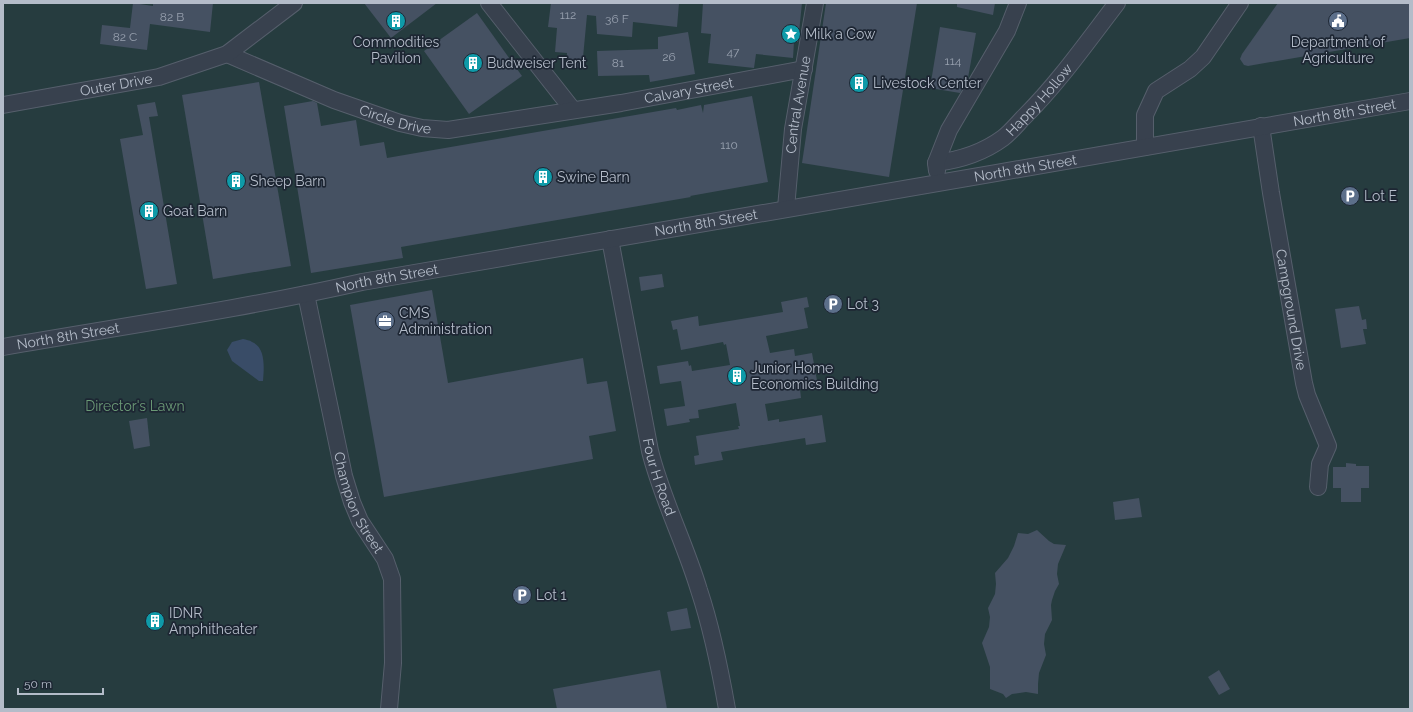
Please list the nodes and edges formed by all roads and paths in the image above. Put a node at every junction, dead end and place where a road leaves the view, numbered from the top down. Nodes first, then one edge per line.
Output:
1 (294, 3) edge
2 (489, 3) edge
3 (815, 3) edge
4 (1018, 3) edge
5 (1117, 3) edge
6 (1240, 3) edge
7 (227, 54) junction
8 (804, 69) junction
9 (1410, 101) edge
10 (3, 105) edge
11 (573, 110) junction
12 (1261, 126) junction
13 (1145, 147) junction
14 (936, 163) junction
15 (939, 183) junction
16 (786, 208) junction
17 (610, 239) junction
18 (306, 294) junction
19 (3, 347) edge
20 (1318, 487) dead end
21 (389, 709) edge
22 (727, 709) edge

1 - 7 street, Outer Drive
2 - 11 street
3 - 8 street, Central Avenue
4 - 14 street
5 - 14 street, Happy Hollow
6 - 13 street
7 - 10 street, Outer Drive
7 - 11 street, Circle Drive
8 - 11 street, Calvary Street
8 - 16 street, Central Avenue
9 - 12 street, North 8th Street
12 - 13 street, North 8th Street
12 - 20 street, Campground Drive
13 - 15 street, North 8th Street
14 - 15 street
15 - 16 street, North 8th Street
16 - 17 street, North 8th Street
17 - 18 street, North 8th Street
17 - 22 street, Four H Road
18 - 19 street, North 8th Street
18 - 21 street, Champion Street

